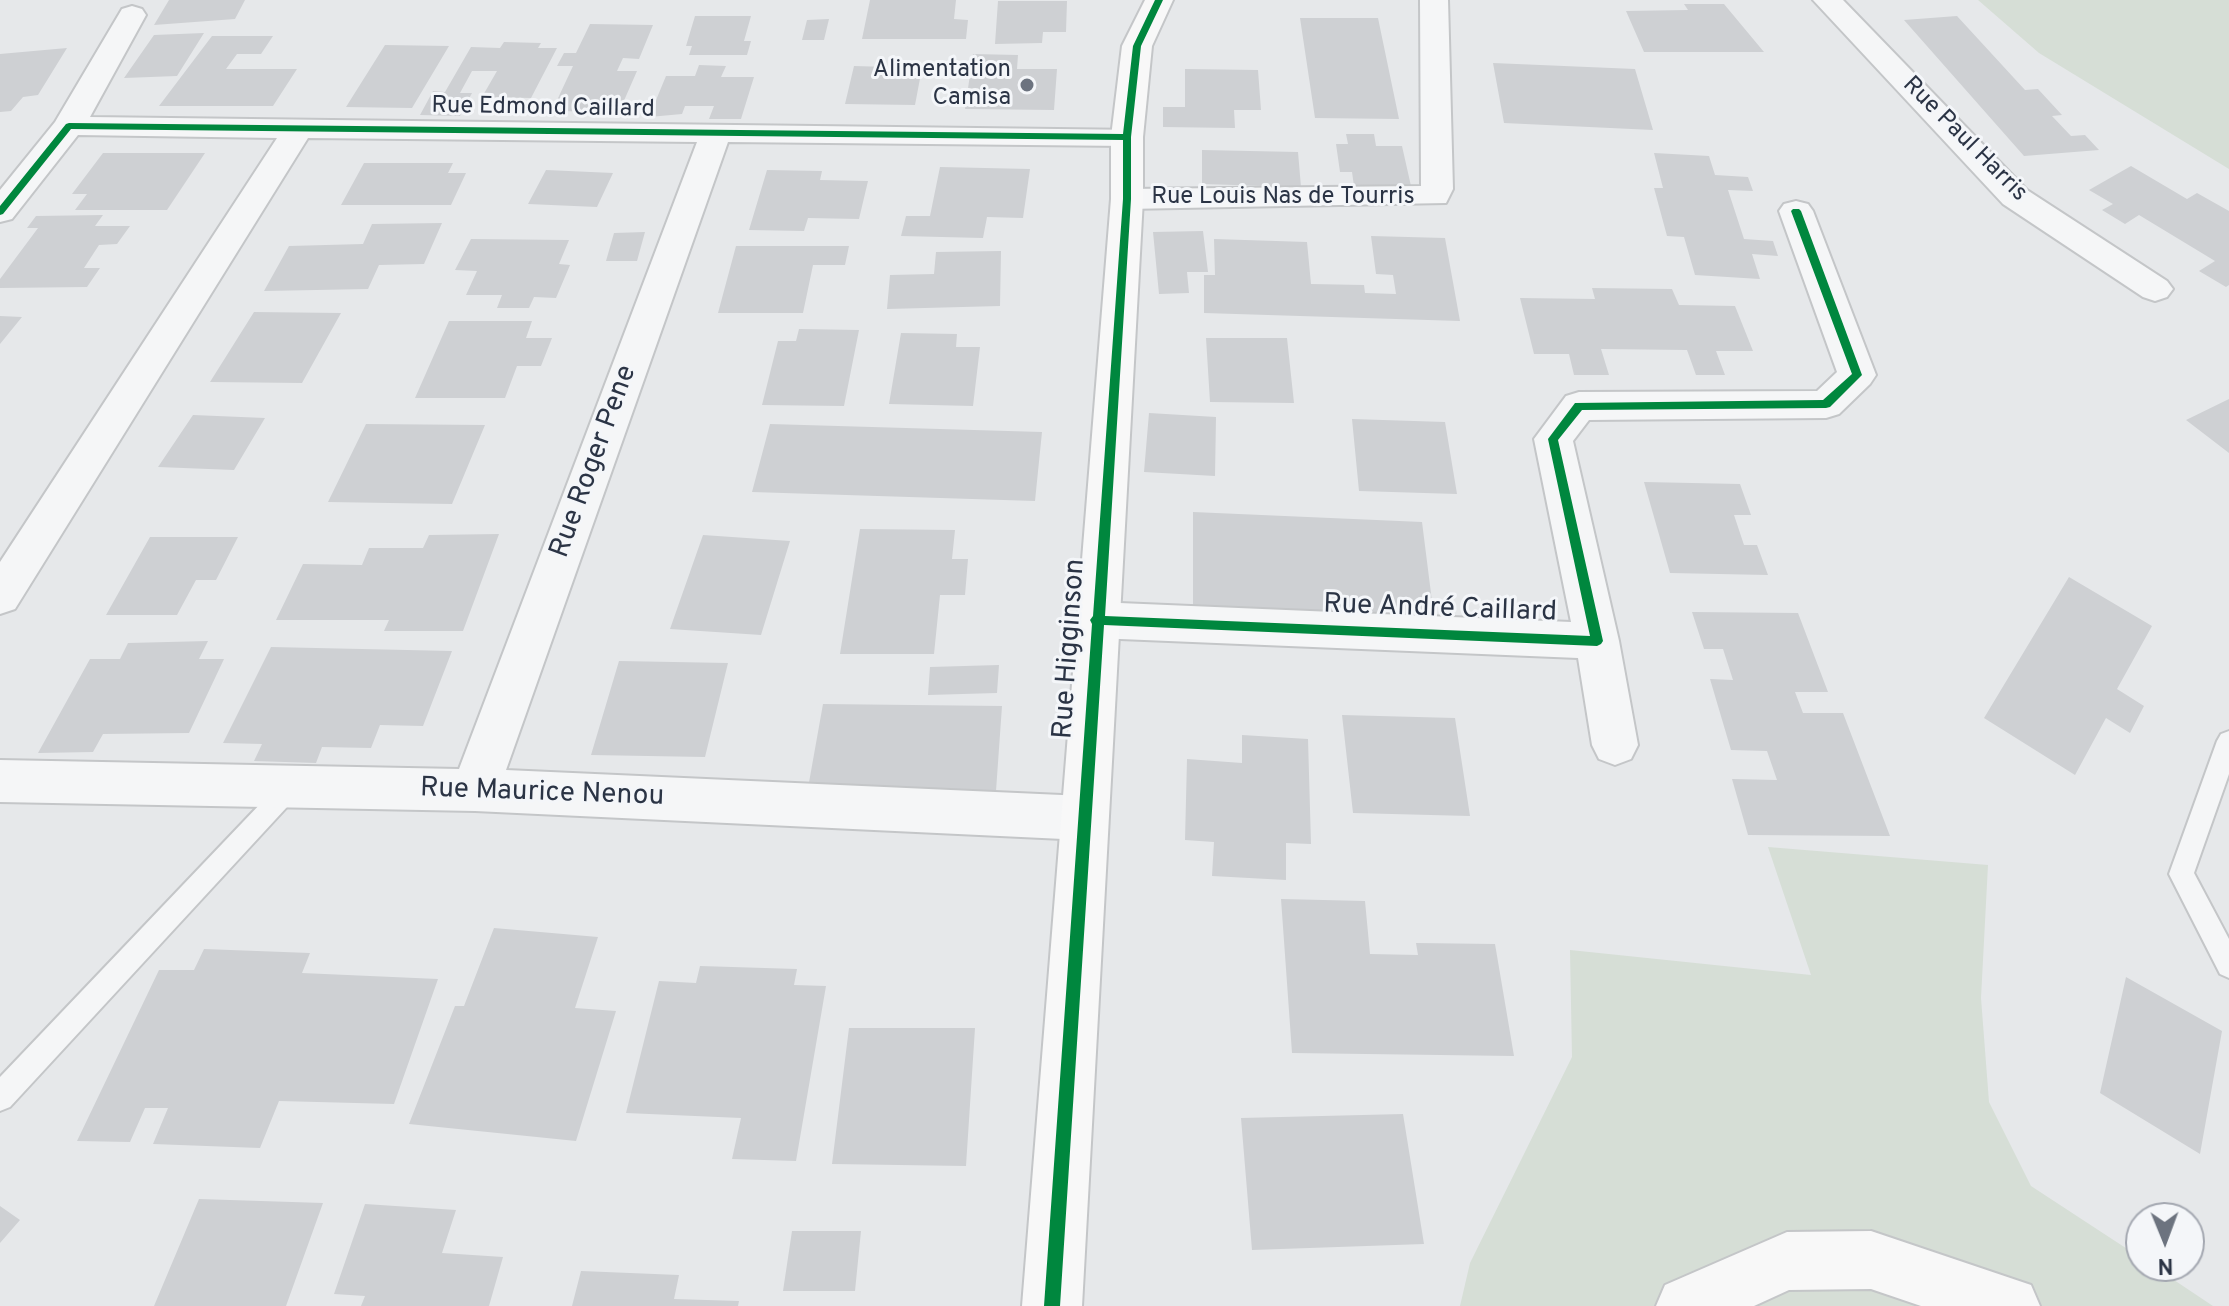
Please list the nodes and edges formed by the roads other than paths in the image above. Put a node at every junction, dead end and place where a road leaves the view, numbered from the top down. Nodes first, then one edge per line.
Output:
1 (1159, 0) edge
2 (1434, 0) edge
3 (1827, 0) edge
4 (132, 15) dead end
5 (69, 126) junction
6 (299, 127) junction
7 (716, 133) junction
8 (1127, 137) junction
9 (1127, 199) junction
10 (1796, 211) dead end
11 (0, 212) edge
12 (2155, 289) dead end
13 (0, 597) edge
14 (1096, 620) junction
15 (1597, 641) junction
16 (2229, 741) edge
17 (1615, 745) dead end
18 (0, 781) edge
19 (292, 786) junction
20 (475, 790) junction
21 (1084, 818) junction
22 (2229, 965) edge
23 (0, 1097) edge
24 (1052, 1306) edge
25 (1686, 1306) edge
26 (2010, 1306) edge

1 - 8 street, Rue Higginson
2 - 9 street, Rue Louis Nas de Tourris
3 - 12 street, Rue Paul Harris
4 - 5 street
5 - 6 street, Rue Edmond Caillard
5 - 11 street
6 - 7 street, Rue Edmond Caillard
6 - 13 street
7 - 8 street, Rue Edmond Caillard
7 - 20 street, Rue Roger Pene
8 - 9 street, Rue Higginson
9 - 14 street, Rue Higginson
10 - 15 street, Rue André Caillard
14 - 15 street, Rue André Caillard
14 - 21 street, Rue Higginson
15 - 17 street, Rue André Caillard
16 - 22 lane
18 - 19 street, Rue Maurice Nenou
19 - 20 street, Rue Maurice Nenou
19 - 23 lane
20 - 21 street, Rue Maurice Nenou
21 - 24 street, Rue Higginson
25 - 26 street

